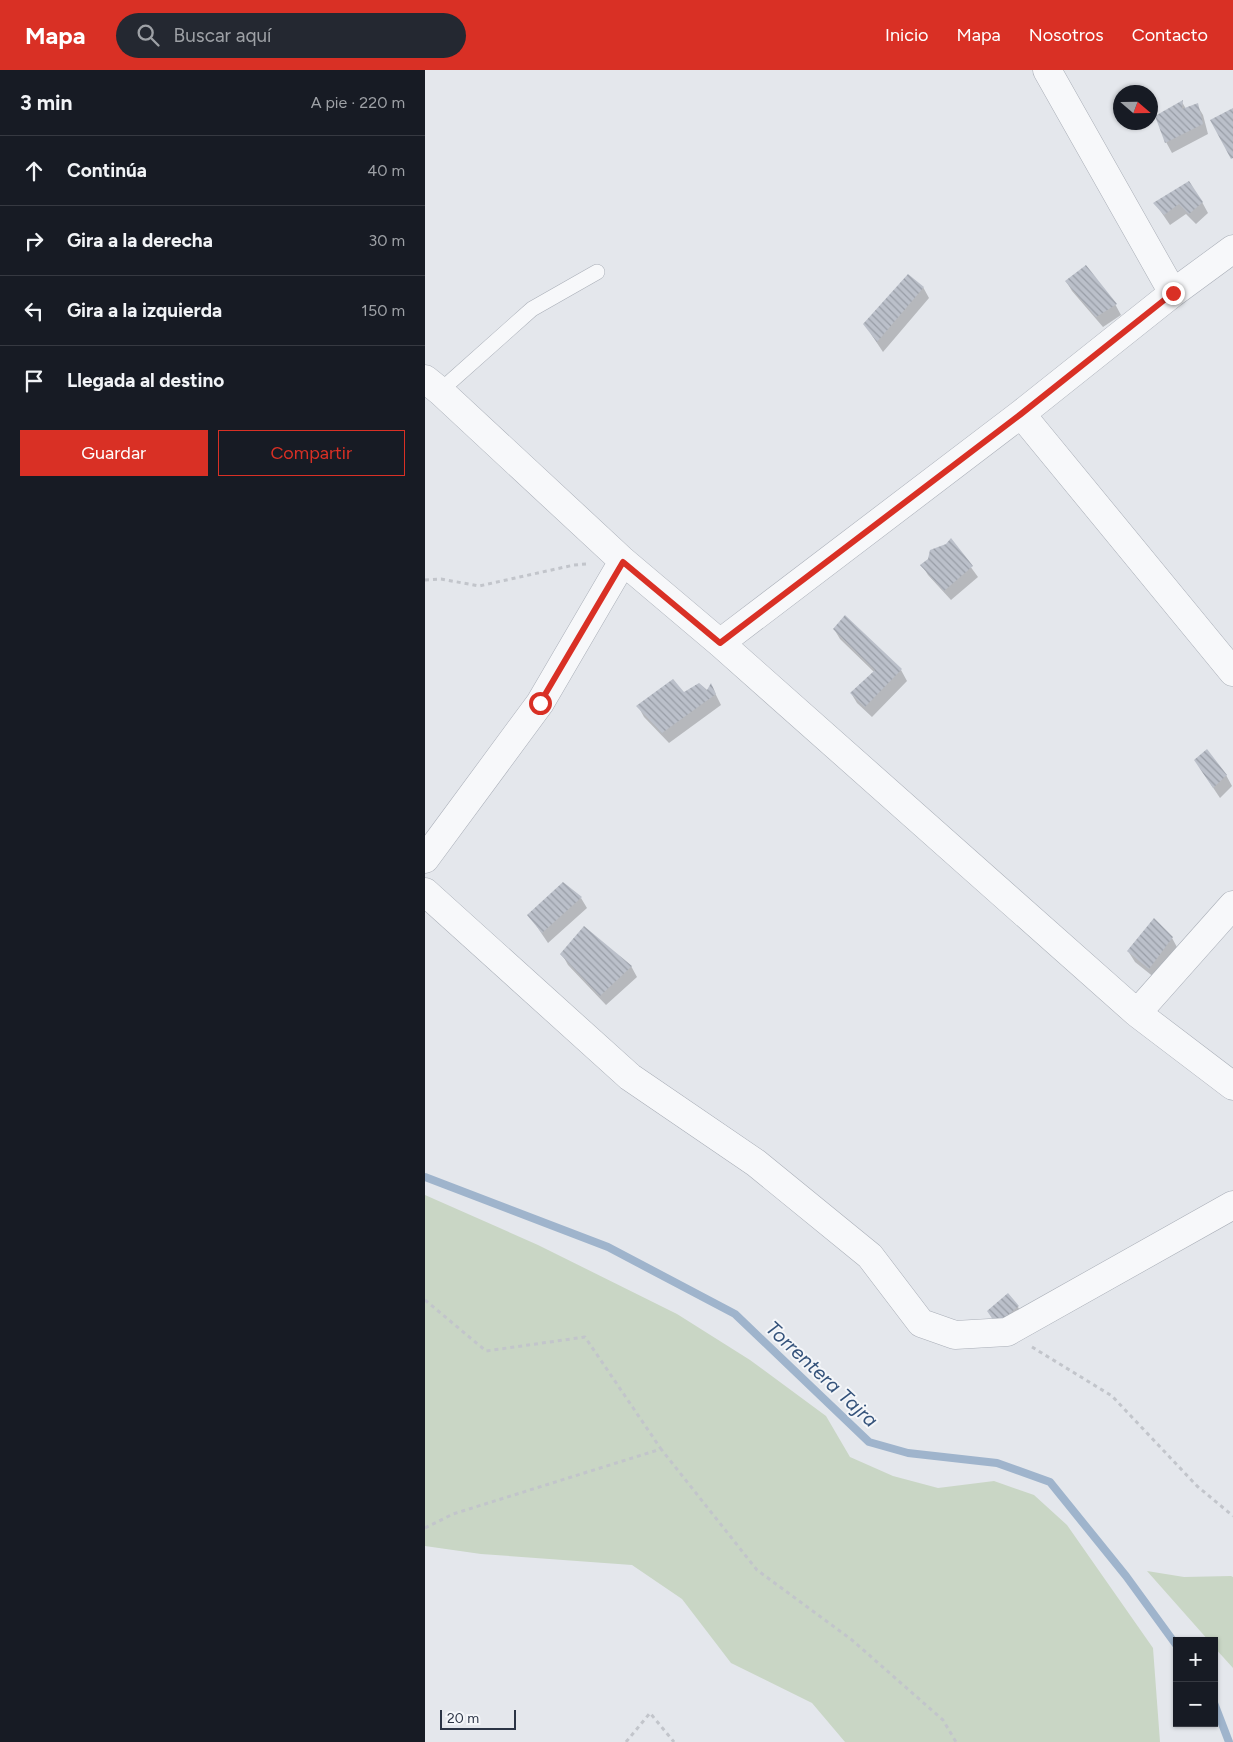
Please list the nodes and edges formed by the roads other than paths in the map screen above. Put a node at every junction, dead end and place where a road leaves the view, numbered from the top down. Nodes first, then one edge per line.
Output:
1 (1047, 70) edge
2 (1233, 249) edge
3 (597, 272) dead end
4 (1173, 293) junction
5 (433, 385) edge
6 (1021, 414) junction
7 (623, 562) junction
8 (720, 643) junction
9 (1233, 672) edge
10 (425, 859) edge
11 (425, 892) edge
12 (1233, 905) edge
13 (1137, 1012) junction
14 (1233, 1086) edge
15 (1233, 1205) edge

1 - 4 street
2 - 4 street
3 - 5 lane
4 - 6 street
5 - 7 street
6 - 8 street
6 - 9 street
7 - 8 street
7 - 10 street
8 - 13 street
11 - 15 street
12 - 13 street
13 - 14 street

